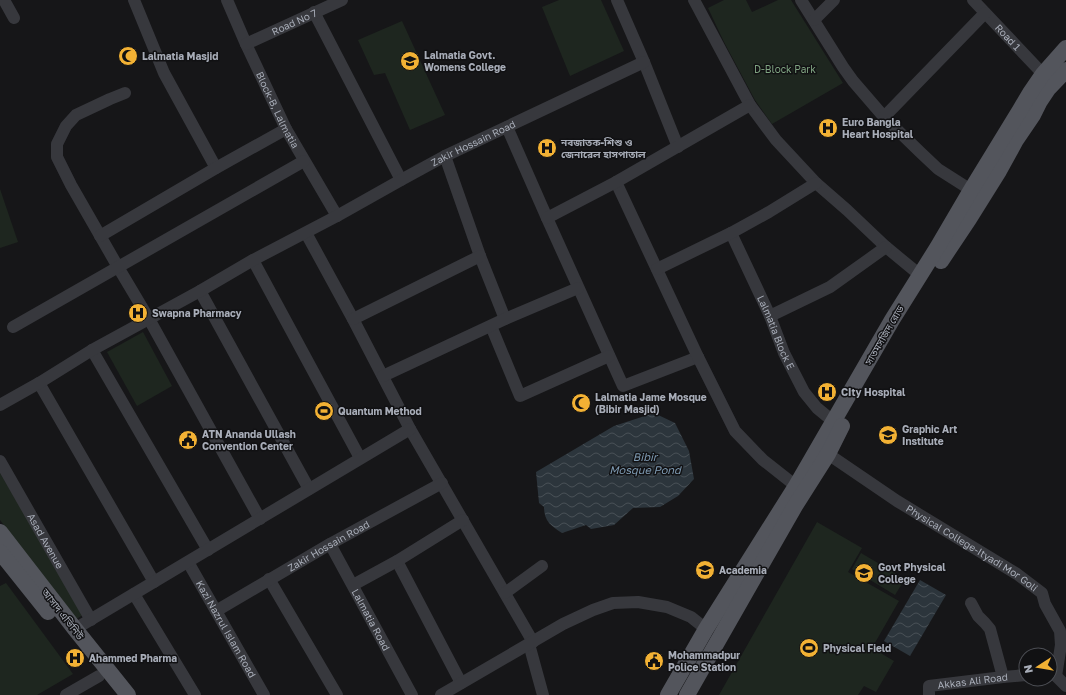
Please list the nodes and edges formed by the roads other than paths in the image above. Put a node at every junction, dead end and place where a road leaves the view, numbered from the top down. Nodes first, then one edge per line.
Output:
1 (4, 0) edge
2 (134, 0) edge
3 (227, 0) edge
4 (342, 0) edge
5 (617, 0) edge
6 (694, 0) edge
7 (801, 0) edge
8 (834, 0) edge
9 (973, 0) edge
10 (314, 12) junction
11 (985, 13) junction
12 (14, 18) dead end
13 (814, 20) junction
14 (246, 44) junction
15 (1066, 48) edge
16 (644, 62) junction
17 (1043, 74) junction
18 (1063, 78) edge
19 (125, 93) dead end
20 (750, 106) junction
21 (884, 117) junction
22 (507, 127) junction
23 (286, 129) junction
24 (678, 147) junction
25 (445, 156) junction
26 (304, 161) junction
27 (216, 168) junction
28 (401, 180) junction
29 (616, 182) junction
30 (816, 184) junction
31 (971, 190) junction
32 (337, 216) junction
33 (547, 218) junction
34 (306, 233) junction
35 (731, 233) junction
36 (100, 236) junction
37 (886, 247) junction
38 (480, 256) junction
39 (253, 260) junction
40 (118, 267) junction
41 (657, 269) junction
42 (922, 281) junction
43 (578, 288) junction
44 (200, 291) junction
45 (770, 316) junction
46 (149, 319) junction
47 (505, 319) junction
48 (353, 320) junction
49 (898, 320) junction
50 (491, 326) junction
51 (13, 327) dead end
52 (92, 350) junction
53 (609, 356) junction
54 (698, 357) junction
55 (383, 376) junction
56 (39, 382) junction
57 (0, 405) edge
58 (834, 422) junction
59 (410, 428) junction
60 (828, 454) junction
61 (360, 458) junction
62 (0, 461) edge
63 (442, 483) junction
64 (796, 486) junction
65 (309, 489) junction
66 (260, 519) junction
67 (463, 520) junction
68 (0, 532) edge
69 (330, 544) junction
70 (208, 550) junction
71 (0, 552) edge
72 (398, 561) junction
73 (188, 562) junction
74 (542, 566) dead end
75 (269, 579) junction
76 (154, 582) junction
77 (353, 585) junction
78 (505, 593) junction
79 (134, 594) junction
80 (971, 603) dead end
81 (216, 610) junction
82 (91, 620) junction
83 (75, 629) junction
84 (706, 629) junction
85 (721, 637) junction
86 (531, 643) junction
87 (1058, 658) edge
88 (99, 676) junction
89 (1018, 676) edge
90 (1003, 677) junction
91 (1058, 679) edge
92 (462, 683) junction
93 (1066, 686) edge
94 (66, 695) edge
95 (114, 695) edge
96 (128, 695) edge
97 (194, 695) edge
98 (264, 695) edge
99 (337, 695) edge
100 (412, 695) edge
101 (441, 695) edge
102 (543, 695) edge
103 (668, 695) edge
104 (687, 695) edge
105 (930, 695) edge

1 - 12 street
2 - 27 street
3 - 14 street, Block-B, Lalmatia
4 - 10 street, Road No 7
5 - 16 street
6 - 20 street
7 - 13 street
8 - 13 street
9 - 11 street, Road 1
10 - 14 street, Road No 7
10 - 28 street
11 - 17 street, Road 1
11 - 21 street
13 - 21 street
14 - 23 street, Block-B, Lalmatia
15 - 17 main road, সাতমসজিদ রোড
16 - 22 street, Zakir Hossain Road
16 - 24 street
17 - 31 main road, সাতমসজিদ রোড
18 - 42 main road, সাতমসজিদ রোড
19 - 36 street
20 - 24 street
20 - 30 street
21 - 31 street
22 - 25 street, Zakir Hossain Road
22 - 33 street
23 - 26 street, Block-B, Lalmatia
23 - 27 street
24 - 29 street
25 - 28 street, Zakir Hossain Road
25 - 38 street
26 - 32 street, Block-B, Lalmatia
26 - 40 street
27 - 36 street
28 - 32 street, Zakir Hossain Road
29 - 33 street
29 - 41 street
30 - 35 street
30 - 37 street
31 - 42 main road, সাতমসজিদ রোড
32 - 34 street, Zakir Hossain Road
33 - 43 street
34 - 39 street, Zakir Hossain Road
34 - 48 street
35 - 41 street
35 - 45 street, Lalmatia Block E
36 - 40 street
37 - 42 street
37 - 45 street
38 - 47 street
38 - 48 street
39 - 44 street, Zakir Hossain Road
39 - 61 street
40 - 46 street
40 - 51 street
41 - 54 street
42 - 49 main road, সাতমসজিদ রোড
42 - 49 main road, সাতমসজিদ রোড
43 - 47 street
43 - 53 street
44 - 46 street, Zakir Hossain Road
44 - 65 street
45 - 58 street, Lalmatia Block E
46 - 52 street, Zakir Hossain Road
46 - 66 street
47 - 50 street
48 - 55 street
49 - 58 main road, সাতমসজিদ রোড
49 - 60 main road, সাতমসজিদ রোড
50 - 53 street
50 - 55 street
52 - 56 street, Zakir Hossain Road
52 - 70 street
53 - 54 street
54 - 64 street
55 - 59 street
56 - 57 street, Zakir Hossain Road
56 - 76 street
58 - 64 main road, সাতমসজিদ রোড
59 - 61 street
59 - 63 street
60 - 85 main road, সাতমসজিদ রোড
60 - 87 street, Physical College-Ityadi Mor Goli
61 - 65 street
62 - 82 street, Asad Avenue
63 - 67 street
63 - 69 street, Zakir Hossain Road
64 - 84 main road, সাতমসজিদ রোড
65 - 66 street
66 - 70 street
67 - 72 street
67 - 78 street
68 - 83 main road, আসাদ এভিনিউ
69 - 75 street, Zakir Hossain Road
69 - 77 street, Lalmatia Road
70 - 73 street
71 - 88 main road, আসাদ এভিনিউ
72 - 77 street
72 - 92 street
73 - 76 street
73 - 81 street, Kazi Nazrul Islam Road
74 - 78 street
75 - 81 street, Zakir Hossain Road
75 - 99 street
76 - 79 street
77 - 100 street, Lalmatia Road
78 - 86 street
79 - 82 street
79 - 97 street
80 - 90 street
81 - 98 street, Kazi Nazrul Islam Road
82 - 83 street
83 - 96 main road, আসাদ এভিনিউ
84 - 85 main road
84 - 86 street
84 - 103 main road, সাতমসজিদ রোড
85 - 104 main road, সাতমসজিদ রোড
86 - 92 street
86 - 102 street
88 - 94 street
88 - 95 main road, আসাদ এভিনিউ
89 - 90 street, Akkas Ali Road
90 - 105 street, Akkas Ali Road
91 - 93 street
92 - 101 street

